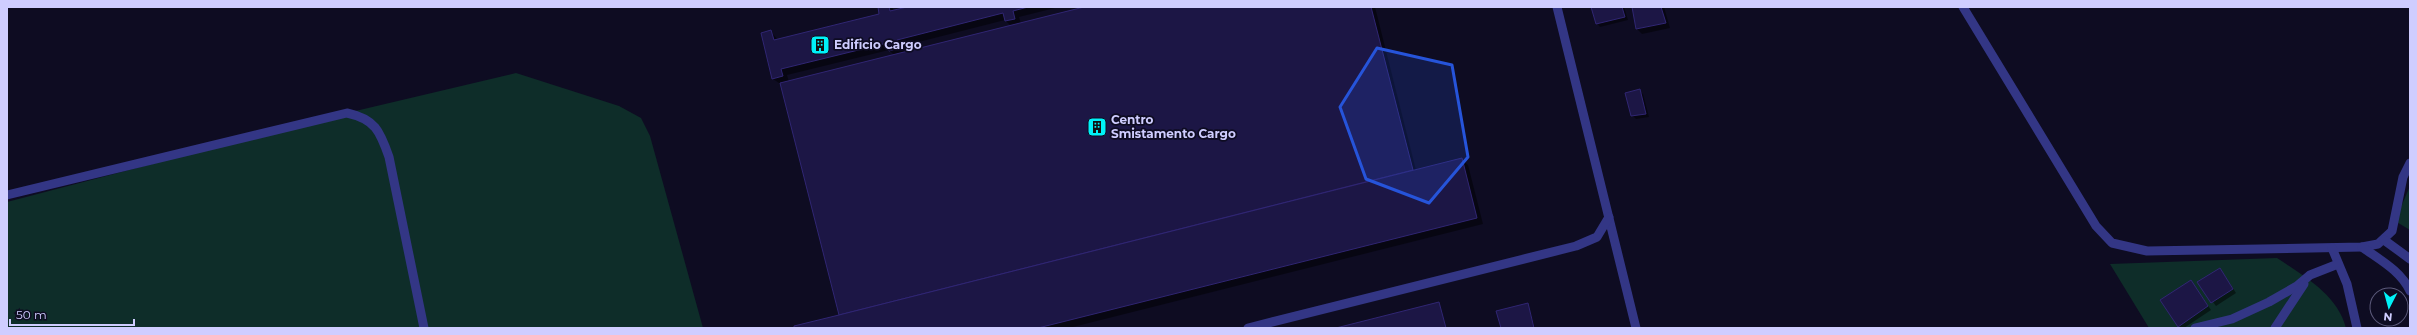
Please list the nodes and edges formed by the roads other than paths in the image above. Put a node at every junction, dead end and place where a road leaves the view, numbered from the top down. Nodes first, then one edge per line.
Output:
1 (1557, 7) edge
2 (1962, 7) edge
3 (2410, 163) edge
4 (7, 195) edge
5 (1609, 218) junction
6 (2384, 240) junction
7 (2362, 247) junction
8 (2332, 248) junction
9 (2410, 259) edge
10 (2338, 264) junction
11 (2310, 275) junction
12 (2410, 291) edge
13 (2232, 319) junction
14 (424, 328) edge
15 (1248, 328) edge
16 (1636, 328) edge
17 (2195, 328) edge
18 (2235, 328) edge
19 (2275, 328) edge
20 (2357, 328) edge

1 - 5 lane
2 - 8 lane
3 - 6 lane
4 - 14 lane
5 - 15 lane
5 - 16 lane
6 - 7 lane
6 - 9 lane
7 - 8 lane
7 - 12 lane
8 - 10 lane
10 - 11 lane
10 - 20 lane
11 - 13 lane
11 - 19 lane
13 - 17 lane
13 - 18 lane

